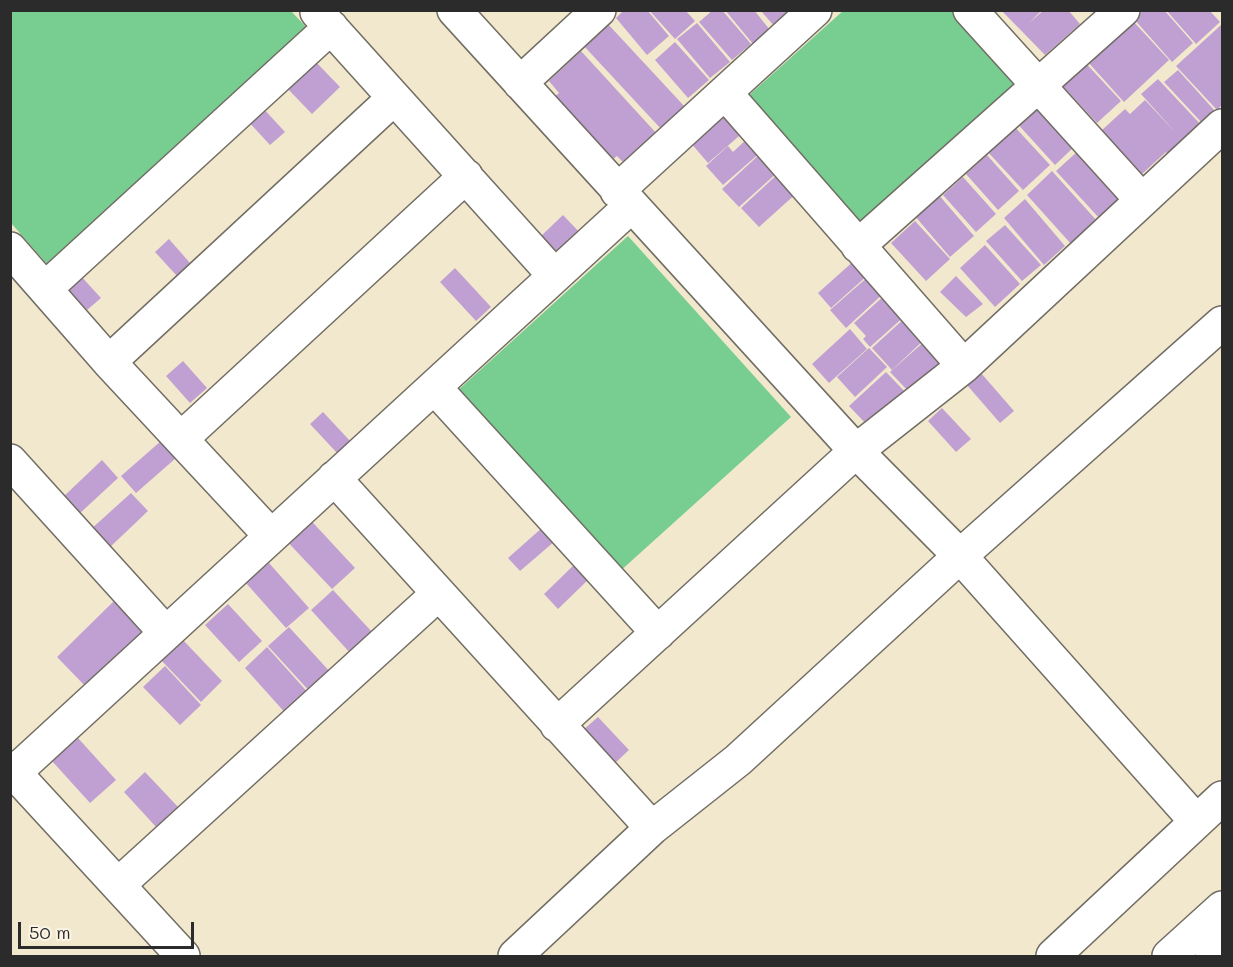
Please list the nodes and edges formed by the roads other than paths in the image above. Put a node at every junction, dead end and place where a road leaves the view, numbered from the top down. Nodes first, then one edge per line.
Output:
1 (454, 10) edge
2 (599, 10) edge
3 (815, 10) edge
4 (970, 10) edge
5 (1123, 10) edge
6 (323, 19) edge
7 (520, 83) junction
8 (1039, 85) junction
9 (726, 94) junction
10 (394, 98) junction
11 (1222, 126) edge
12 (466, 176) junction
13 (624, 199) junction
14 (1142, 199) junction
15 (858, 246) junction
16 (10, 249) edge
17 (555, 276) junction
18 (46, 288) junction
19 (1222, 323) edge
20 (109, 362) junction
21 (964, 366) junction
22 (434, 387) junction
23 (182, 438) junction
24 (856, 451) junction
25 (10, 461) edge
26 (334, 478) junction
27 (271, 536) junction
28 (960, 556) junction
29 (438, 594) junction
30 (166, 633) junction
31 (658, 633) junction
32 (557, 725) junction
33 (13, 770) edge
34 (1222, 798) edge
35 (1196, 821) junction
36 (652, 828) junction
37 (118, 885) junction
38 (1222, 908) edge
39 (1222, 947) edge
40 (183, 957) edge
41 (515, 957) edge
42 (1053, 957) edge
43 (1169, 957) edge
44 (1212, 957) edge

1 - 7 street
2 - 7 street
3 - 9 street
4 - 8 street
5 - 8 street
6 - 10 street
6 - 18 street
7 - 13 street
8 - 14 street
8 - 15 street
9 - 13 street
9 - 15 street
10 - 12 street
10 - 20 street
11 - 14 street
12 - 17 street
12 - 23 street
13 - 17 street
13 - 24 street
14 - 21 street
15 - 21 street
16 - 18 street
17 - 22 street
18 - 20 street
19 - 28 street
20 - 23 street
21 - 24 street
22 - 26 street
22 - 31 street
23 - 27 street
24 - 28 street
24 - 31 street
25 - 30 street
26 - 27 street
26 - 29 street
27 - 30 street
28 - 35 street
28 - 36 street
29 - 32 street
29 - 37 street
30 - 33 street
31 - 32 street
32 - 36 street
33 - 37 street
34 - 35 street
35 - 42 street
36 - 41 street
37 - 40 street
38 - 43 street
39 - 44 street

